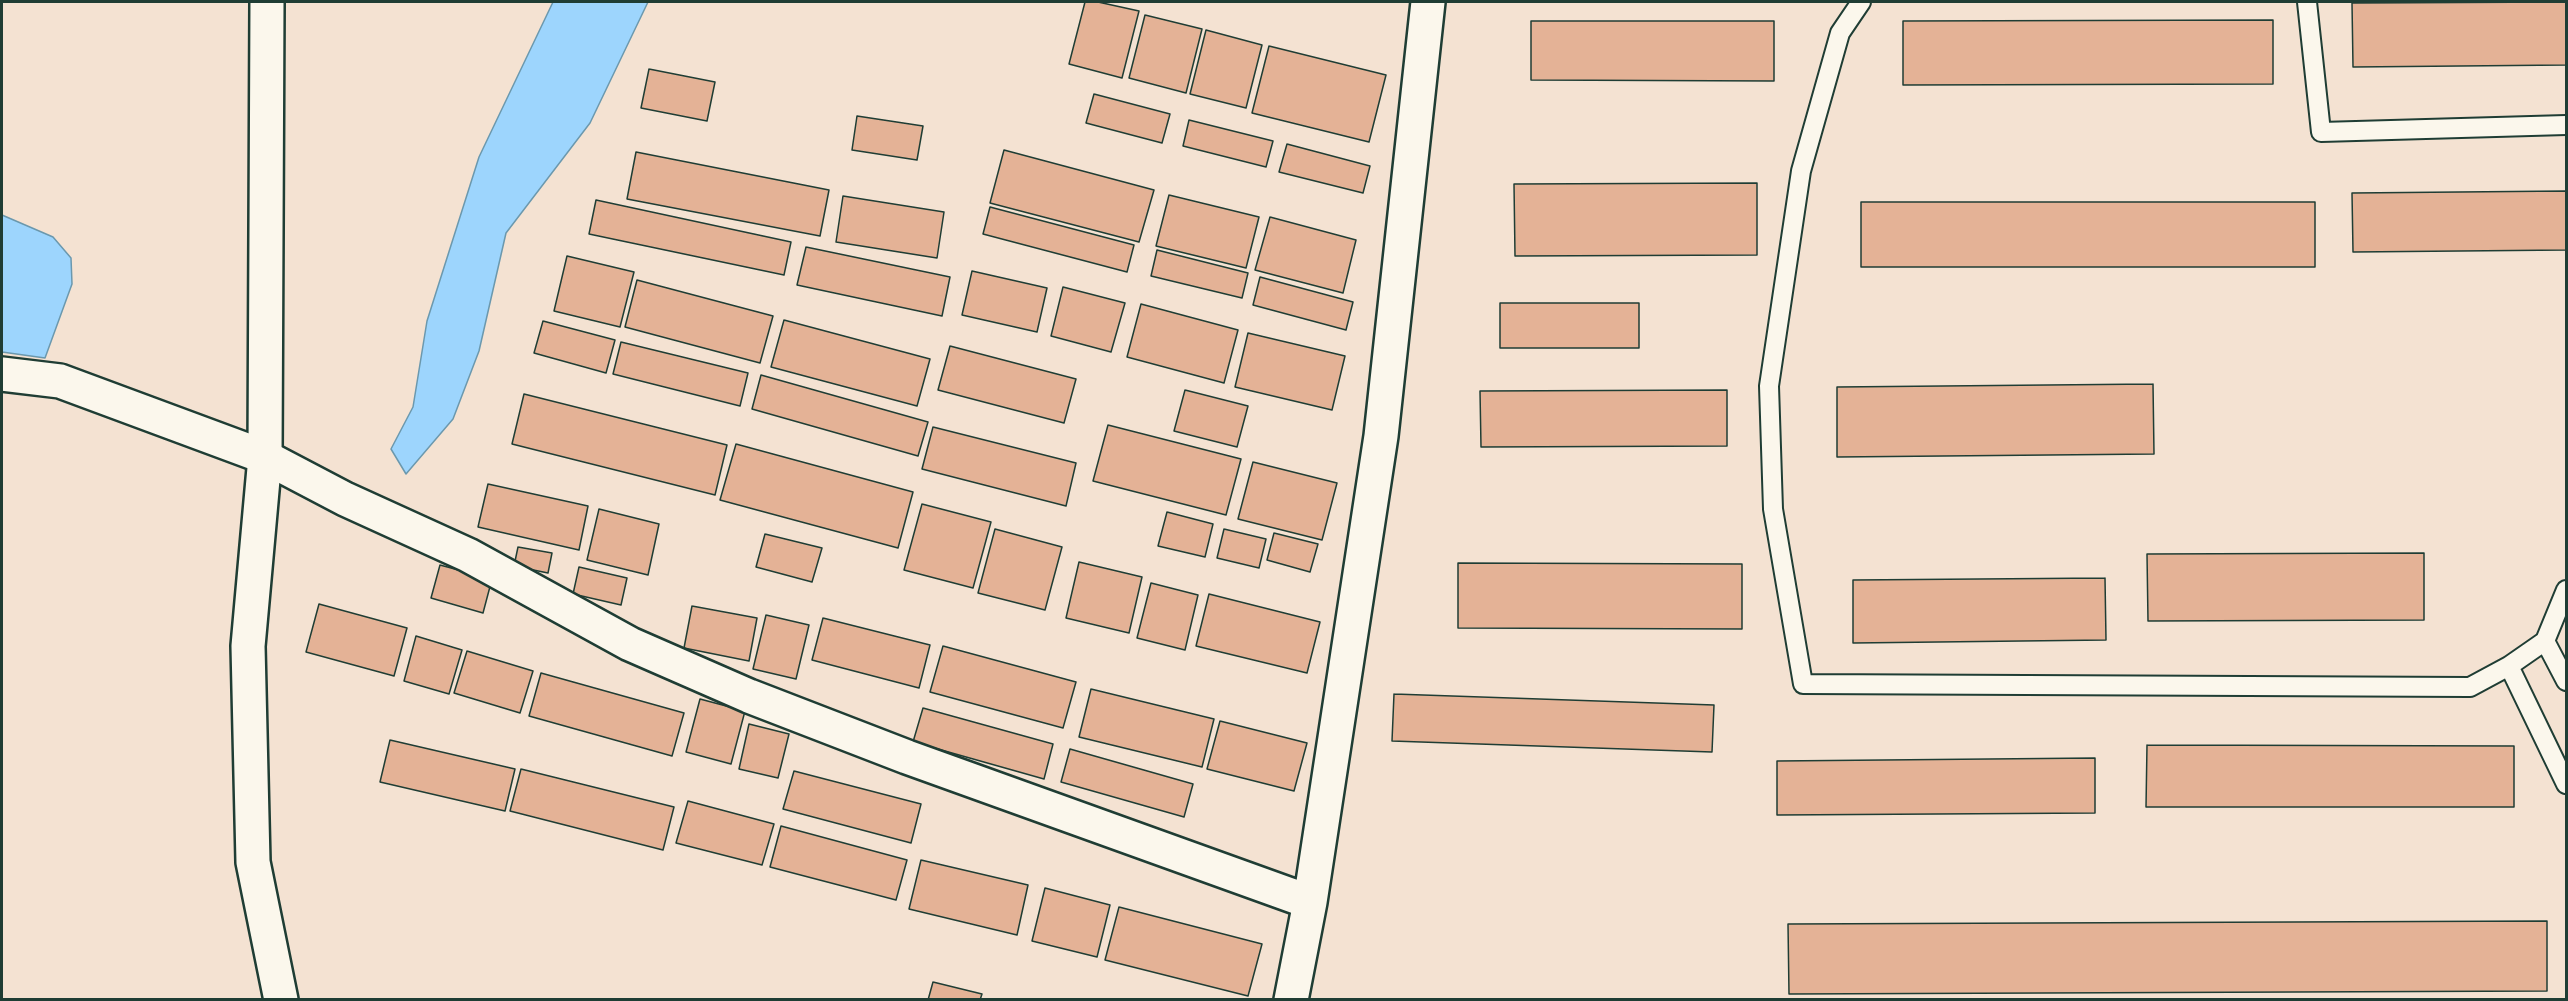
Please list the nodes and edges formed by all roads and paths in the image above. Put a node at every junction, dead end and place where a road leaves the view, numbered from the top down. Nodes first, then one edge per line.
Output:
1 (267, 2) edge
2 (1428, 2) edge
3 (1861, 2) edge
4 (2307, 2) edge
5 (2566, 126) edge
6 (2, 374) edge
7 (265, 458) junction
8 (2566, 590) edge
9 (2545, 641) junction
10 (2509, 666) junction
11 (2566, 681) edge
12 (2566, 784) edge
13 (1310, 902) junction
14 (281, 999) edge
15 (1291, 999) edge

1 - 7 street
2 - 13 street
3 - 10 lane
4 - 5 lane
6 - 7 street
7 - 13 street
7 - 14 street
8 - 9 lane
9 - 10 lane
9 - 11 lane
10 - 12 lane
13 - 15 street

